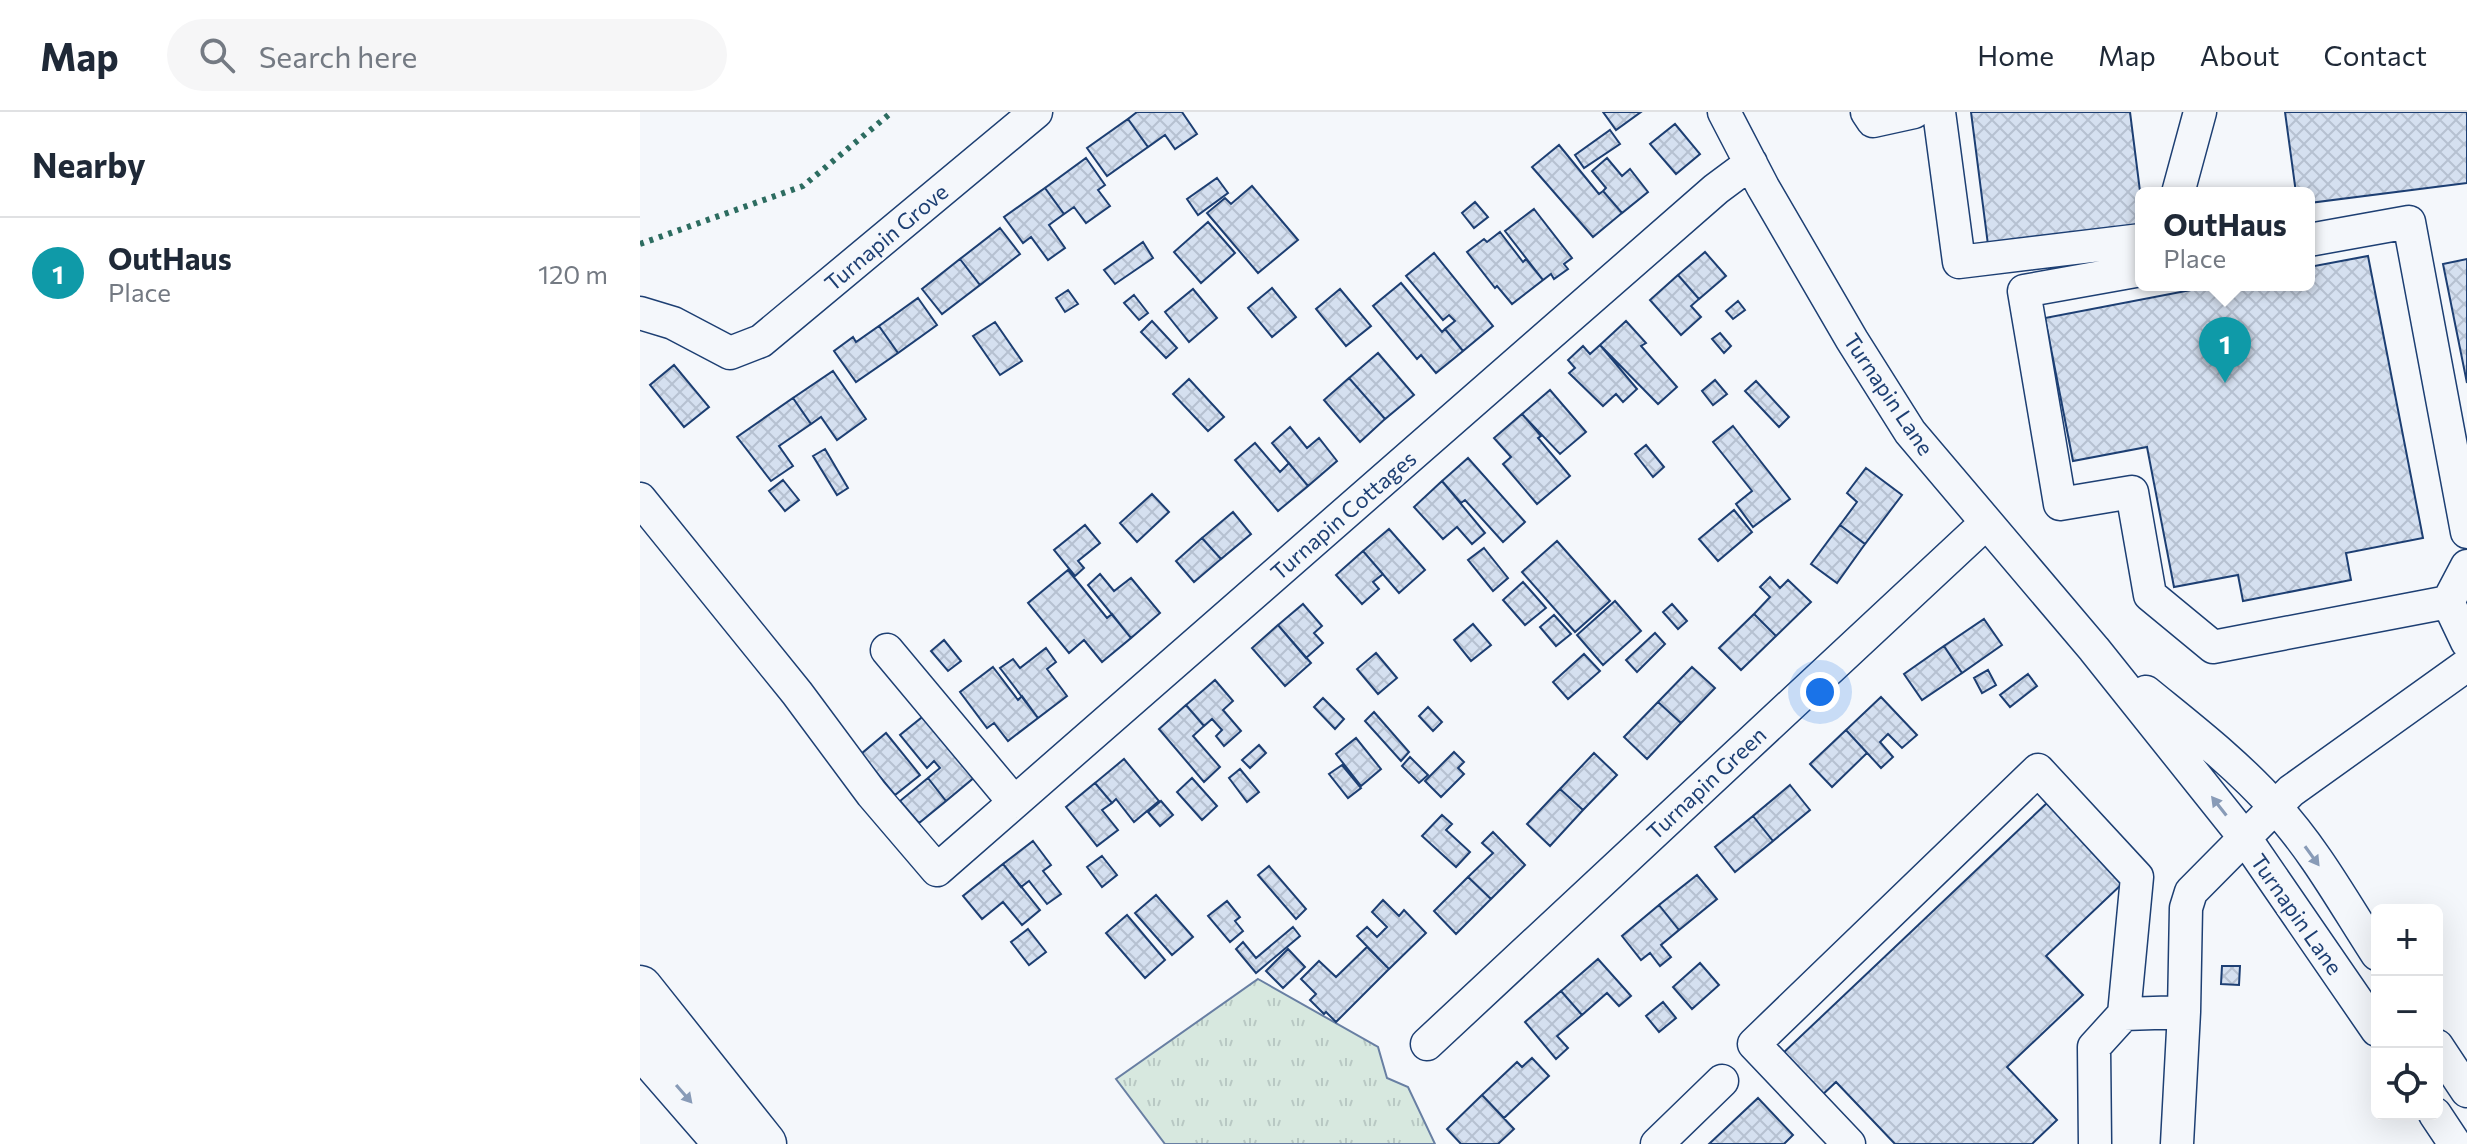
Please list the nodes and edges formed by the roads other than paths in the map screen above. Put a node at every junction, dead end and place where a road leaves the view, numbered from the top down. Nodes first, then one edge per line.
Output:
1 (1036, 112) edge
2 (1724, 112) edge
3 (1867, 112) edge
4 (1914, 112) edge
5 (1939, 112) edge
6 (2200, 112) edge
7 (1751, 163) junction
8 (2180, 187) edge
9 (2315, 239) edge
10 (2135, 241) edge
11 (2135, 271) edge
12 (640, 313) edge
13 (640, 499) edge
14 (1986, 523) junction
15 (2467, 532) edge
16 (2467, 566) edge
17 (2448, 602) junction
18 (2467, 642) edge
19 (2094, 649) junction
20 (887, 650) dead end
21 (2467, 665) edge
22 (1014, 802) junction
23 (2276, 807) junction
24 (2245, 838) junction
25 (2371, 945) edge
26 (640, 988) edge
27 (2184, 1012) junction
28 (2124, 1014) junction
29 (2371, 1021) edge
30 (640, 1044) edge
31 (1427, 1044) dead end
32 (2438, 1048) edge
33 (1722, 1081) dead end
34 (2467, 1091) edge
35 (2439, 1120) edge
36 (727, 1144) edge
37 (764, 1144) edge
38 (1657, 1144) edge
39 (1849, 1144) edge
40 (2095, 1144) edge
41 (2177, 1144) edge
42 (2455, 1144) edge

1 - 12 street, Turnapin Grove
2 - 7 street, Turnapin Lane
3 - 4 street
5 - 10 street
6 - 8 street
7 - 14 street, Turnapin Lane
7 - 22 street, Turnapin Cottages
9 - 15 street
11 - 17 street
13 - 22 street, Turnapin Cottages
14 - 19 street, Turnapin Lane
14 - 31 street, Turnapin Green
16 - 17 street
17 - 18 street
19 - 23 street, Turnapin Lane
24 -> 19 street, Turnapin Lane
20 - 22 street
21 - 23 street
23 - 24 street
23 -> 25 street, Turnapin Lane
24 - 27 street
24 - 29 street, Turnapin Lane
26 - 37 highway
27 - 28 street
27 - 41 street
28 - 39 street
28 - 40 street
30 -> 36 highway
32 - 34 street
33 - 38 street
35 - 42 street

